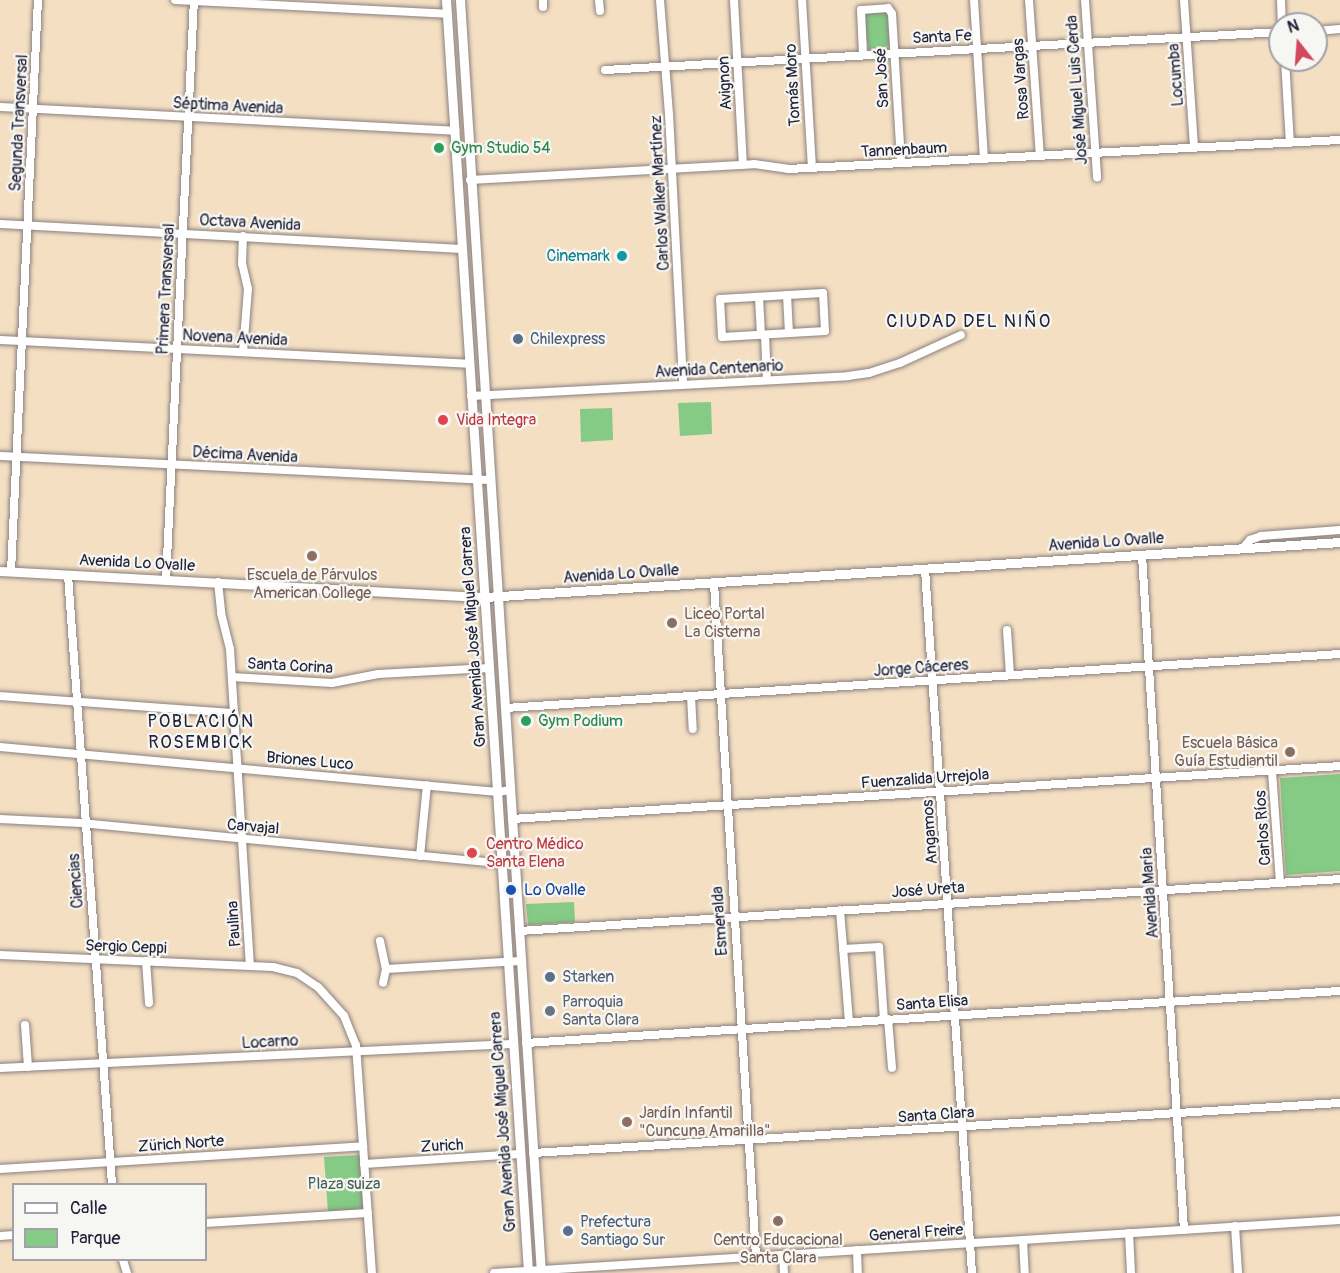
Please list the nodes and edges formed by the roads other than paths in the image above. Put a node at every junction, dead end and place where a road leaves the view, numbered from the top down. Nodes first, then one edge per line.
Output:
1 (38, 0) edge
2 (175, 0) edge
3 (446, 0) edge
4 (459, 0) edge
5 (599, 0) edge
6 (660, 0) edge
7 (734, 0) edge
8 (802, 0) edge
9 (974, 0) edge
10 (1029, 0) edge
11 (1085, 0) edge
12 (1185, 0) edge
13 (194, 1) edge
14 (872, 4) edge
15 (600, 11) dead end
16 (447, 14) junction
17 (1268, 34) edge
18 (1187, 38) junction
19 (1087, 43) junction
20 (1032, 46) junction
21 (976, 49) junction
22 (894, 53) junction
23 (862, 54) junction
24 (806, 57) junction
25 (738, 62) junction
26 (666, 66) junction
27 (604, 70) dead end
28 (1286, 72) edge
29 (0, 107) edge
30 (33, 109) junction
31 (188, 117) junction
32 (454, 130) junction
33 (1340, 140) edge
34 (468, 141) junction
35 (1290, 142) junction
36 (1194, 148) junction
37 (1094, 153) junction
38 (1040, 156) junction
39 (984, 159) junction
40 (901, 163) junction
41 (743, 165) junction
42 (672, 168) junction
43 (812, 168) junction
44 (1097, 178) dead end
45 (470, 180) junction
46 (0, 224) edge
47 (27, 226) junction
48 (182, 233) junction
49 (243, 236) junction
50 (462, 249) junction
51 (787, 295) junction
52 (759, 297) junction
53 (789, 333) junction
54 (763, 335) junction
55 (961, 335) dead end
56 (0, 340) edge
57 (21, 341) junction
58 (176, 349) junction
59 (243, 352) junction
60 (469, 364) junction
61 (767, 380) junction
62 (683, 384) junction
63 (484, 395) junction
64 (471, 396) junction
65 (0, 456) edge
66 (15, 457) junction
67 (171, 465) junction
68 (477, 480) junction
69 (489, 480) junction
70 (1340, 530) edge
71 (1340, 542) edge
72 (1243, 548) junction
73 (1142, 555) junction
74 (925, 568) junction
75 (0, 571) edge
76 (11, 572) junction
77 (68, 575) junction
78 (166, 580) junction
79 (218, 582) junction
80 (714, 583) junction
81 (498, 596) junction
82 (485, 597) junction
83 (1007, 630) dead end
84 (1340, 654) edge
85 (1149, 666) junction
86 (490, 668) junction
87 (1010, 675) junction
88 (232, 677) junction
89 (934, 680) junction
90 (720, 694) junction
91 (0, 696) edge
92 (691, 696) junction
93 (492, 698) junction
94 (76, 702) junction
95 (505, 708) junction
96 (234, 713) junction
97 (693, 729) dead end
98 (0, 747) edge
99 (80, 752) junction
100 (1340, 766) edge
101 (238, 767) junction
102 (1272, 771) junction
103 (1156, 778) junction
104 (427, 785) junction
105 (510, 790) junction
106 (498, 792) junction
107 (941, 792) junction
108 (726, 805) junction
109 (0, 819) edge
110 (512, 819) junction
111 (85, 824) junction
112 (242, 839) junction
113 (420, 856) junction
114 (503, 864) junction
115 (1340, 879) edge
116 (1280, 883) junction
117 (1163, 891) junction
118 (948, 903) junction
119 (840, 910) junction
120 (733, 917) junction
121 (519, 931) junction
122 (380, 941) dead end
123 (843, 950) junction
124 (0, 955) edge
125 (95, 959) junction
126 (146, 961) junction
127 (521, 961) junction
128 (508, 962) junction
129 (250, 965) junction
130 (386, 969) junction
131 (383, 982) dead end
132 (1340, 991) edge
133 (1170, 1002) junction
134 (149, 1003) dead end
135 (955, 1015) junction
136 (886, 1020) junction
137 (849, 1022) junction
138 (25, 1026) dead end
139 (741, 1029) junction
140 (526, 1043) junction
141 (513, 1048) junction
142 (357, 1051) junction
143 (103, 1064) junction
144 (28, 1067) junction
145 (0, 1068) edge
146 (891, 1068) dead end
147 (1340, 1103) edge
148 (1177, 1114) junction
149 (961, 1127) junction
150 (749, 1141) junction
151 (363, 1146) junction
152 (520, 1154) junction
153 (533, 1154) junction
154 (111, 1162) junction
155 (364, 1164) junction
156 (0, 1169) edge
157 (112, 1183) edge
158 (368, 1213) junction
159 (1340, 1220) edge
160 (207, 1223) edge
161 (1235, 1226) junction
162 (1184, 1230) junction
163 (1129, 1233) junction
164 (1023, 1240) junction
165 (968, 1243) junction
166 (856, 1250) junction
167 (783, 1255) junction
168 (756, 1257) junction
169 (528, 1272) edge
170 (541, 1272) edge
171 (372, 1273) edge
172 (494, 1273) edge
173 (784, 1273) edge
174 (858, 1273) edge
175 (972, 1273) edge
176 (1025, 1273) edge
177 (1131, 1273) edge
178 (1238, 1273) edge

1 - 30 street, Segunda Transversal
2 - 13 street
3 - 16 main road, Gran Avenida José Miguel Carrera
4 - 34 main road, Gran Avenida José Miguel Carrera
5 - 15 street
6 - 26 street, Carlos Walker Martínez
7 - 25 street, Avignon
8 - 24 street, Tomás Moro
9 - 21 street
10 - 20 street, Rosa Vargas
11 - 19 street, José Miguel Luis Cerda
12 - 18 street, Locumba
13 - 16 street
13 - 31 street, Primera Transversal
14 - 22 street, San José
14 - 23 street, San José
16 - 32 main road, Gran Avenida José Miguel Carrera
17 - 18 street, Santa Fe
18 - 19 street, Santa Fe
18 - 36 street, Locumba
19 - 20 street, Santa Fe
19 - 37 street, José Miguel Luis Cerda
20 - 21 street, Santa Fe
20 - 38 street, Rosa Vargas
21 - 22 street, Santa Fe
21 - 39 street
22 - 23 street, Santa Fe
22 - 40 street, San José
23 - 24 street, Santa Fe
24 - 25 street, Santa Fe
24 - 43 street, Tomás Moro
25 - 26 street, Santa Fe
25 - 41 street, Avignon
26 - 27 street, Santa Fe
26 - 42 street, Carlos Walker Martínez
28 - 35 street
29 - 30 street, Séptima Avenida
30 - 31 street, Séptima Avenida
30 - 47 street, Segunda Transversal
31 - 32 street, Séptima Avenida
31 - 48 street, Primera Transversal
32 - 34 main road
32 - 50 main road, Gran Avenida José Miguel Carrera
33 - 35 street, Tannenbaum
34 - 45 main road, Gran Avenida José Miguel Carrera
35 - 36 street, Tannenbaum
36 - 37 street, Tannenbaum
37 - 38 street, Tannenbaum
37 - 44 street, José Miguel Luis Cerda
38 - 39 street, Tannenbaum
39 - 40 street, Tannenbaum
40 - 43 street, Tannenbaum
41 - 42 street, Tannenbaum
41 - 43 street, Tannenbaum
42 - 45 street, Tannenbaum
42 - 62 street, Carlos Walker Martínez
45 - 63 main road, Gran Avenida José Miguel Carrera
46 - 47 street, Octava Avenida
47 - 48 street, Octava Avenida
47 - 57 street, Segunda Transversal
48 - 49 street, Octava Avenida
48 - 58 street, Primera Transversal
49 - 50 street, Octava Avenida
49 - 59 street
50 - 60 main road, Gran Avenida José Miguel Carrera
51 - 52 street
51 - 53 street
51 - 53 street
52 - 54 street
52 - 54 street
53 - 54 street
54 - 61 street
55 - 61 street, Avenida Centenario
56 - 57 street, Novena Avenida
57 - 58 street, Novena Avenida
57 - 66 street, Segunda Transversal
58 - 59 street, Novena Avenida
58 - 67 street, Primera Transversal
59 - 60 street, Novena Avenida
60 - 64 main road, Gran Avenida José Miguel Carrera
61 - 62 street, Avenida Centenario
62 - 63 street, Avenida Centenario
63 - 64 street, Avenida Centenario
63 - 69 main road, Gran Avenida José Miguel Carrera
64 - 68 main road, Gran Avenida José Miguel Carrera
65 - 66 street, Décima Avenida
66 - 67 street, Décima Avenida
66 - 76 street, Segunda Transversal
67 - 68 street, Décima Avenida
67 - 78 street, Primera Transversal
68 - 69 street, Décima Avenida
68 - 82 main road, Gran Avenida José Miguel Carrera
69 - 81 main road, Gran Avenida José Miguel Carrera
70 - 72 street, Avenida Lo Ovalle
71 - 72 main road, Avenida Lo Ovalle
72 - 73 main road, Avenida Lo Ovalle
73 - 74 main road, Avenida Lo Ovalle
73 - 85 street, Avenida María
74 - 80 main road, Avenida Lo Ovalle
74 - 89 street, Angamos
75 - 76 main road, Avenida Lo Ovalle
76 - 77 main road, Avenida Lo Ovalle
77 - 78 main road, Avenida Lo Ovalle
77 - 94 street, Ciencias
78 - 79 main road, Avenida Lo Ovalle
79 - 82 main road, Avenida Lo Ovalle
79 - 88 street, Paulina
80 - 81 main road, Avenida Lo Ovalle
80 - 90 street, Esmeralda
81 - 82 main road, Avenida Lo Ovalle
81 - 95 main road, Gran Avenida José Miguel Carrera
82 - 86 main road, Gran Avenida José Miguel Carrera
83 - 87 street
84 - 85 street, Jorge Cáceres
85 - 87 street, Jorge Cáceres
85 - 103 street, Avenida María
86 - 88 street, Santa Corina
86 - 93 main road, Gran Avenida José Miguel Carrera
87 - 89 street, Jorge Cáceres
88 - 96 street, Paulina
89 - 90 street, Jorge Cáceres
89 - 107 street, Angamos
90 - 92 street, Jorge Cáceres
90 - 108 street, Esmeralda
91 - 94 street
92 - 95 street, Jorge Cáceres
92 - 97 street
93 - 95 main road
93 - 106 main road, Gran Avenida José Miguel Carrera
94 - 96 street
94 - 99 street, Ciencias
95 - 105 main road, Gran Avenida José Miguel Carrera
96 - 101 street, Paulina
98 - 99 street, Briones Luco
99 - 101 street, Briones Luco
99 - 111 street, Ciencias
100 - 102 street, Fuenzalida Urrejola
101 - 104 street, Briones Luco
101 - 112 street, Paulina
102 - 103 street, Fuenzalida Urrejola
102 - 116 street, Carlos Ríos
103 - 107 street, Fuenzalida Urrejola
103 - 117 street, Avenida María
104 - 106 street, Briones Luco
104 - 113 street
105 - 106 street, Briones Luco
105 - 110 main road, Gran Avenida José Miguel Carrera
106 - 114 main road, Gran Avenida José Miguel Carrera
107 - 108 street, Fuenzalida Urrejola
107 - 118 street, Angamos
108 - 110 street, Fuenzalida Urrejola
108 - 120 street, Esmeralda
109 - 111 street, Carvajal
110 - 121 main road, Gran Avenida José Miguel Carrera
111 - 112 street, Carvajal
111 - 125 street, Ciencias
112 - 113 street, Carvajal
112 - 129 street, Paulina
113 - 114 street, Carvajal
114 - 128 main road, Gran Avenida José Miguel Carrera
115 - 116 street, José Ureta
116 - 117 street, José Ureta
117 - 118 street, José Ureta
117 - 133 street, Avenida María
118 - 119 street, José Ureta
118 - 135 street, Angamos
119 - 120 street, José Ureta
119 - 123 street
120 - 121 street, José Ureta
120 - 139 street, Esmeralda
121 - 127 main road, Gran Avenida José Miguel Carrera
122 - 130 street
123 - 136 street
123 - 137 street
124 - 125 street, Sergio Ceppi
125 - 126 street, Sergio Ceppi
125 - 143 street, Ciencias
126 - 129 street, Sergio Ceppi
126 - 134 street
127 - 128 street
127 - 140 main road, Gran Avenida José Miguel Carrera
128 - 130 street
128 - 141 main road, Gran Avenida José Miguel Carrera
129 - 142 street, Paulina
130 - 131 street
132 - 133 street, Santa Elisa
133 - 135 street, Santa Elisa
133 - 148 street, Avenida María
135 - 136 street, Santa Elisa
135 - 149 street, Angamos
136 - 137 street, Santa Elisa
136 - 146 street
137 - 139 street, Santa Elisa
138 - 144 street
139 - 140 street, Santa Elisa
139 - 150 street, Esmeralda
140 - 141 main road
140 - 153 main road, Gran Avenida José Miguel Carrera
141 - 142 street, Locarno
141 - 152 main road, Gran Avenida José Miguel Carrera
142 - 143 street, Locarno
142 - 151 street, Paulina
143 - 144 street, Locarno
143 - 154 street, Ciencias
144 - 145 street, Locarno
147 - 148 street, Santa Clara
148 - 149 street, Santa Clara
148 - 162 street, Avenida María
149 - 150 street, Santa Clara
149 - 165 street, Angamos
150 - 153 street, Santa Clara
150 - 168 street, Esmeralda
151 - 154 street, Zürich Norte
151 - 155 street, Paulina
152 - 155 street, Zurich
152 - 169 main road, Gran Avenida José Miguel Carrera
153 - 170 main road, Gran Avenida José Miguel Carrera
154 - 156 street, Zürich Norte
154 - 157 street, Ciencias
155 - 158 street, Paulina
158 - 160 street
158 - 171 street, Paulina
159 - 161 street, General Freire
161 - 162 street, General Freire
161 - 178 street
162 - 163 street, General Freire
163 - 164 street, General Freire
163 - 177 street
164 - 165 street, General Freire
164 - 176 street
165 - 166 street, General Freire
165 - 175 street, Angamos
166 - 167 street, General Freire
166 - 174 street
167 - 168 street, General Freire
167 - 173 street
168 - 170 street, General Freire
169 - 170 street, General Freire
169 - 172 street, General Freire

